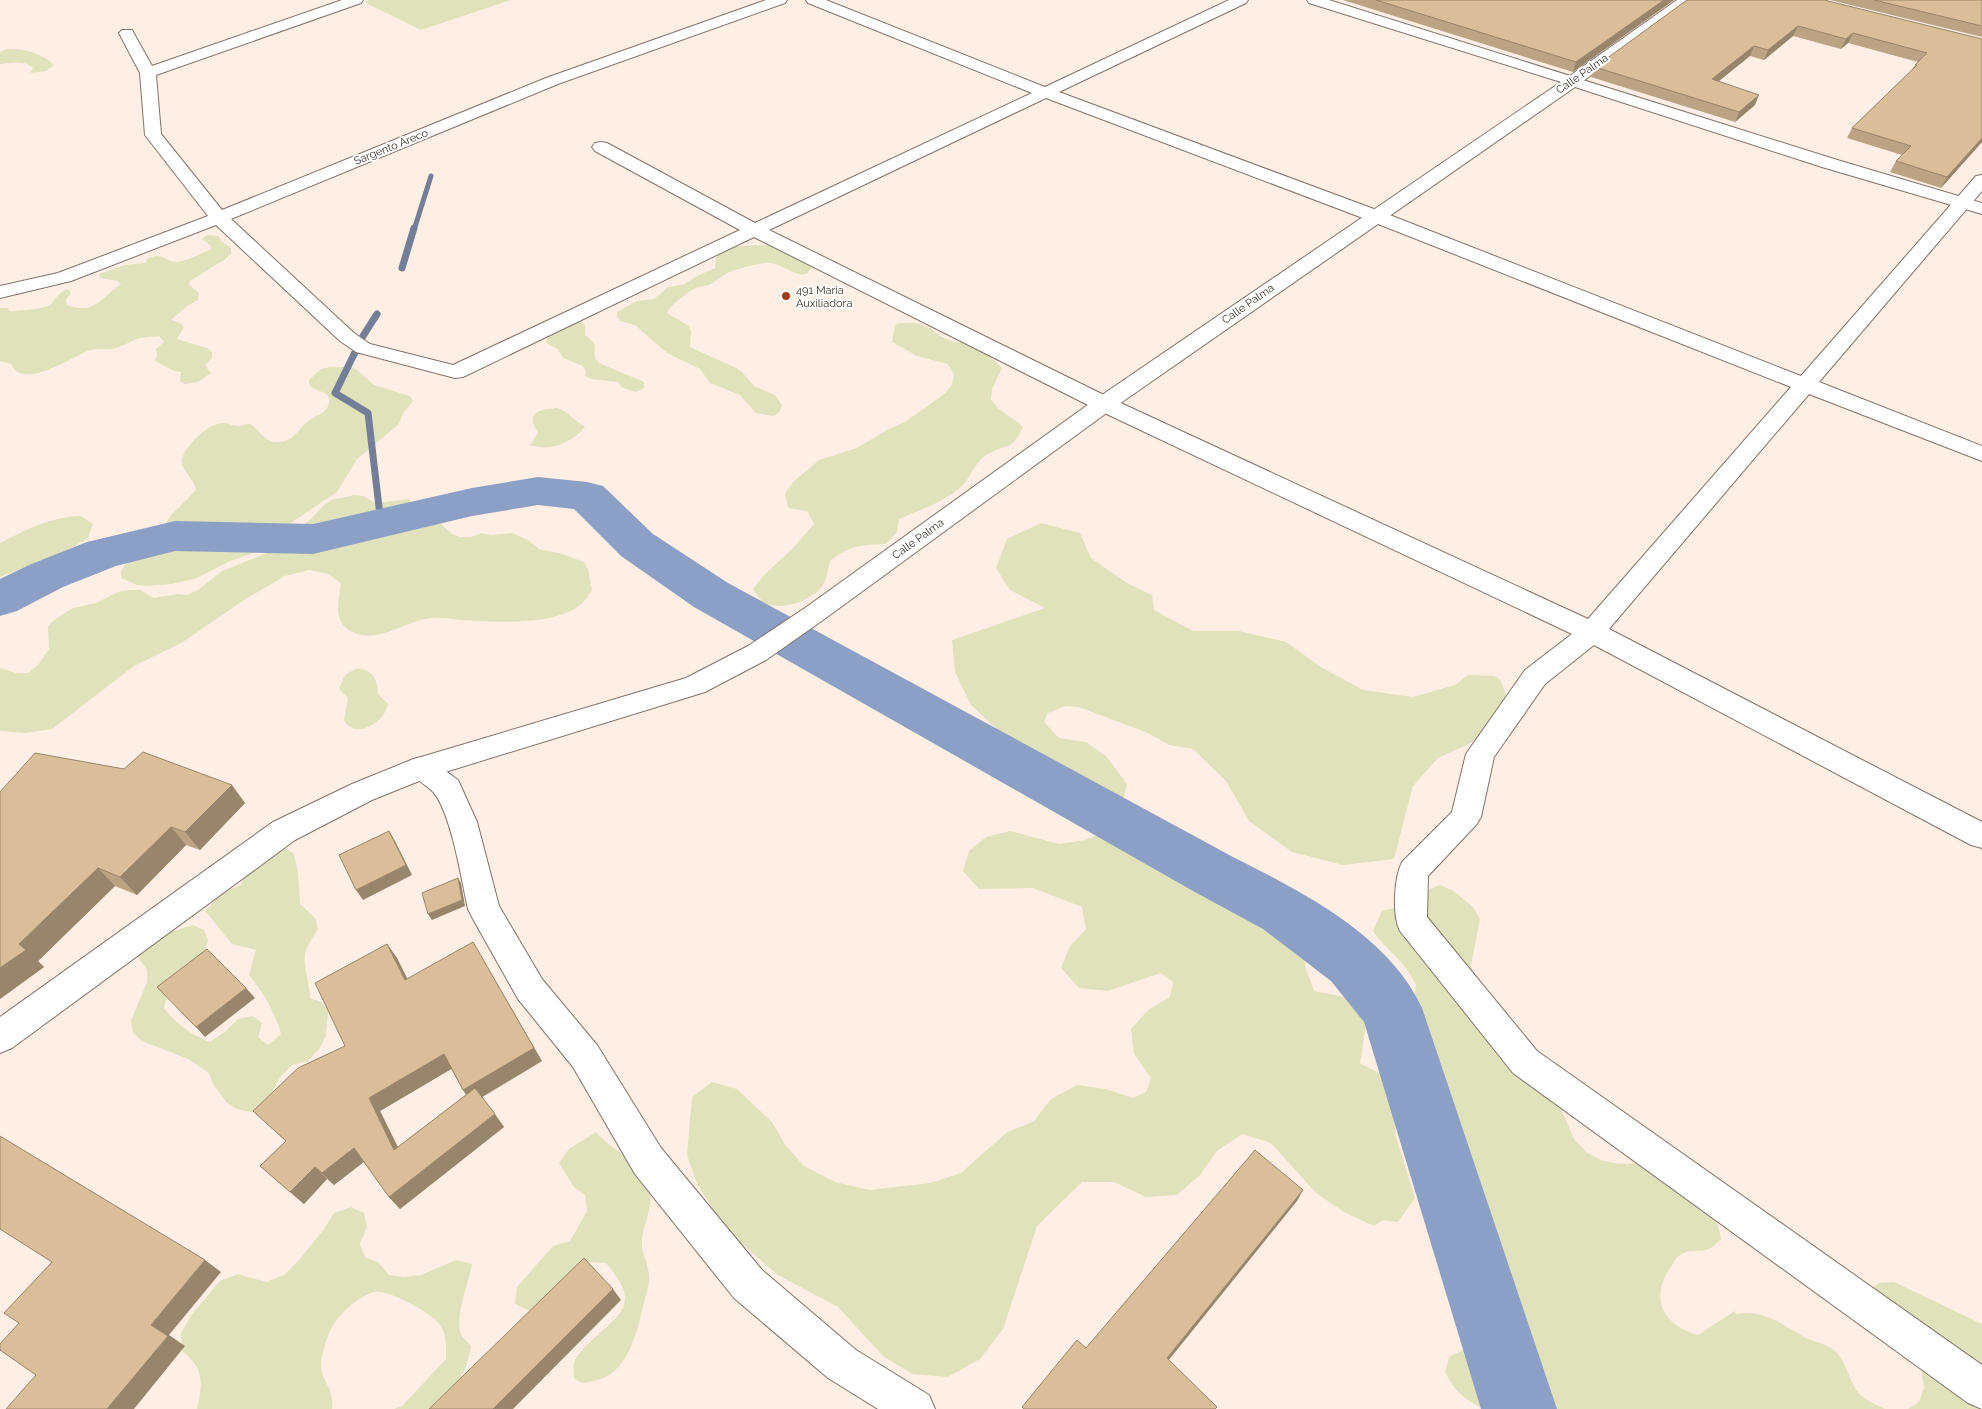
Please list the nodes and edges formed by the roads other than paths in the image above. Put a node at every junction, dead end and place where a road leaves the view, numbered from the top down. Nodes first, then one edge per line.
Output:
1 (356, 0) edge
2 (780, 0) edge
3 (813, 0) edge
4 (1240, 0) edge
5 (1314, 0) edge
6 (1686, 0) edge
7 (127, 33) dead end
8 (148, 73) junction
9 (1574, 81) junction
10 (1047, 93) junction
11 (601, 146) dead end
12 (1982, 180) edge
13 (1973, 206) edge
14 (1375, 216) junction
15 (218, 218) junction
16 (756, 231) junction
17 (0, 292) edge
18 (1806, 384) junction
19 (1104, 404) junction
20 (1982, 454) edge
21 (1592, 632) junction
22 (421, 768) junction
23 (1982, 836) edge
24 (0, 1037) edge
25 (1982, 1388) edge
26 (915, 1409) edge

1 - 8 street
2 - 15 street, Sargento Areco
3 - 10 street
4 - 10 street
5 - 9 street
6 - 9 street, Calle Palma
7 - 8 street
8 - 15 street
9 - 13 street
9 - 14 street, Calle Palma
10 - 14 street
10 - 16 street
11 - 16 street
12 - 13 street
13 - 18 street
14 - 18 street
14 - 19 street, Calle Palma
15 - 16 street
15 - 17 street, Sargento Areco
16 - 19 street
18 - 20 street
18 - 21 street
19 - 21 street
19 - 22 street, Calle Palma
21 - 23 street
21 - 25 street
22 - 24 street, Calle Palma
22 - 26 street

